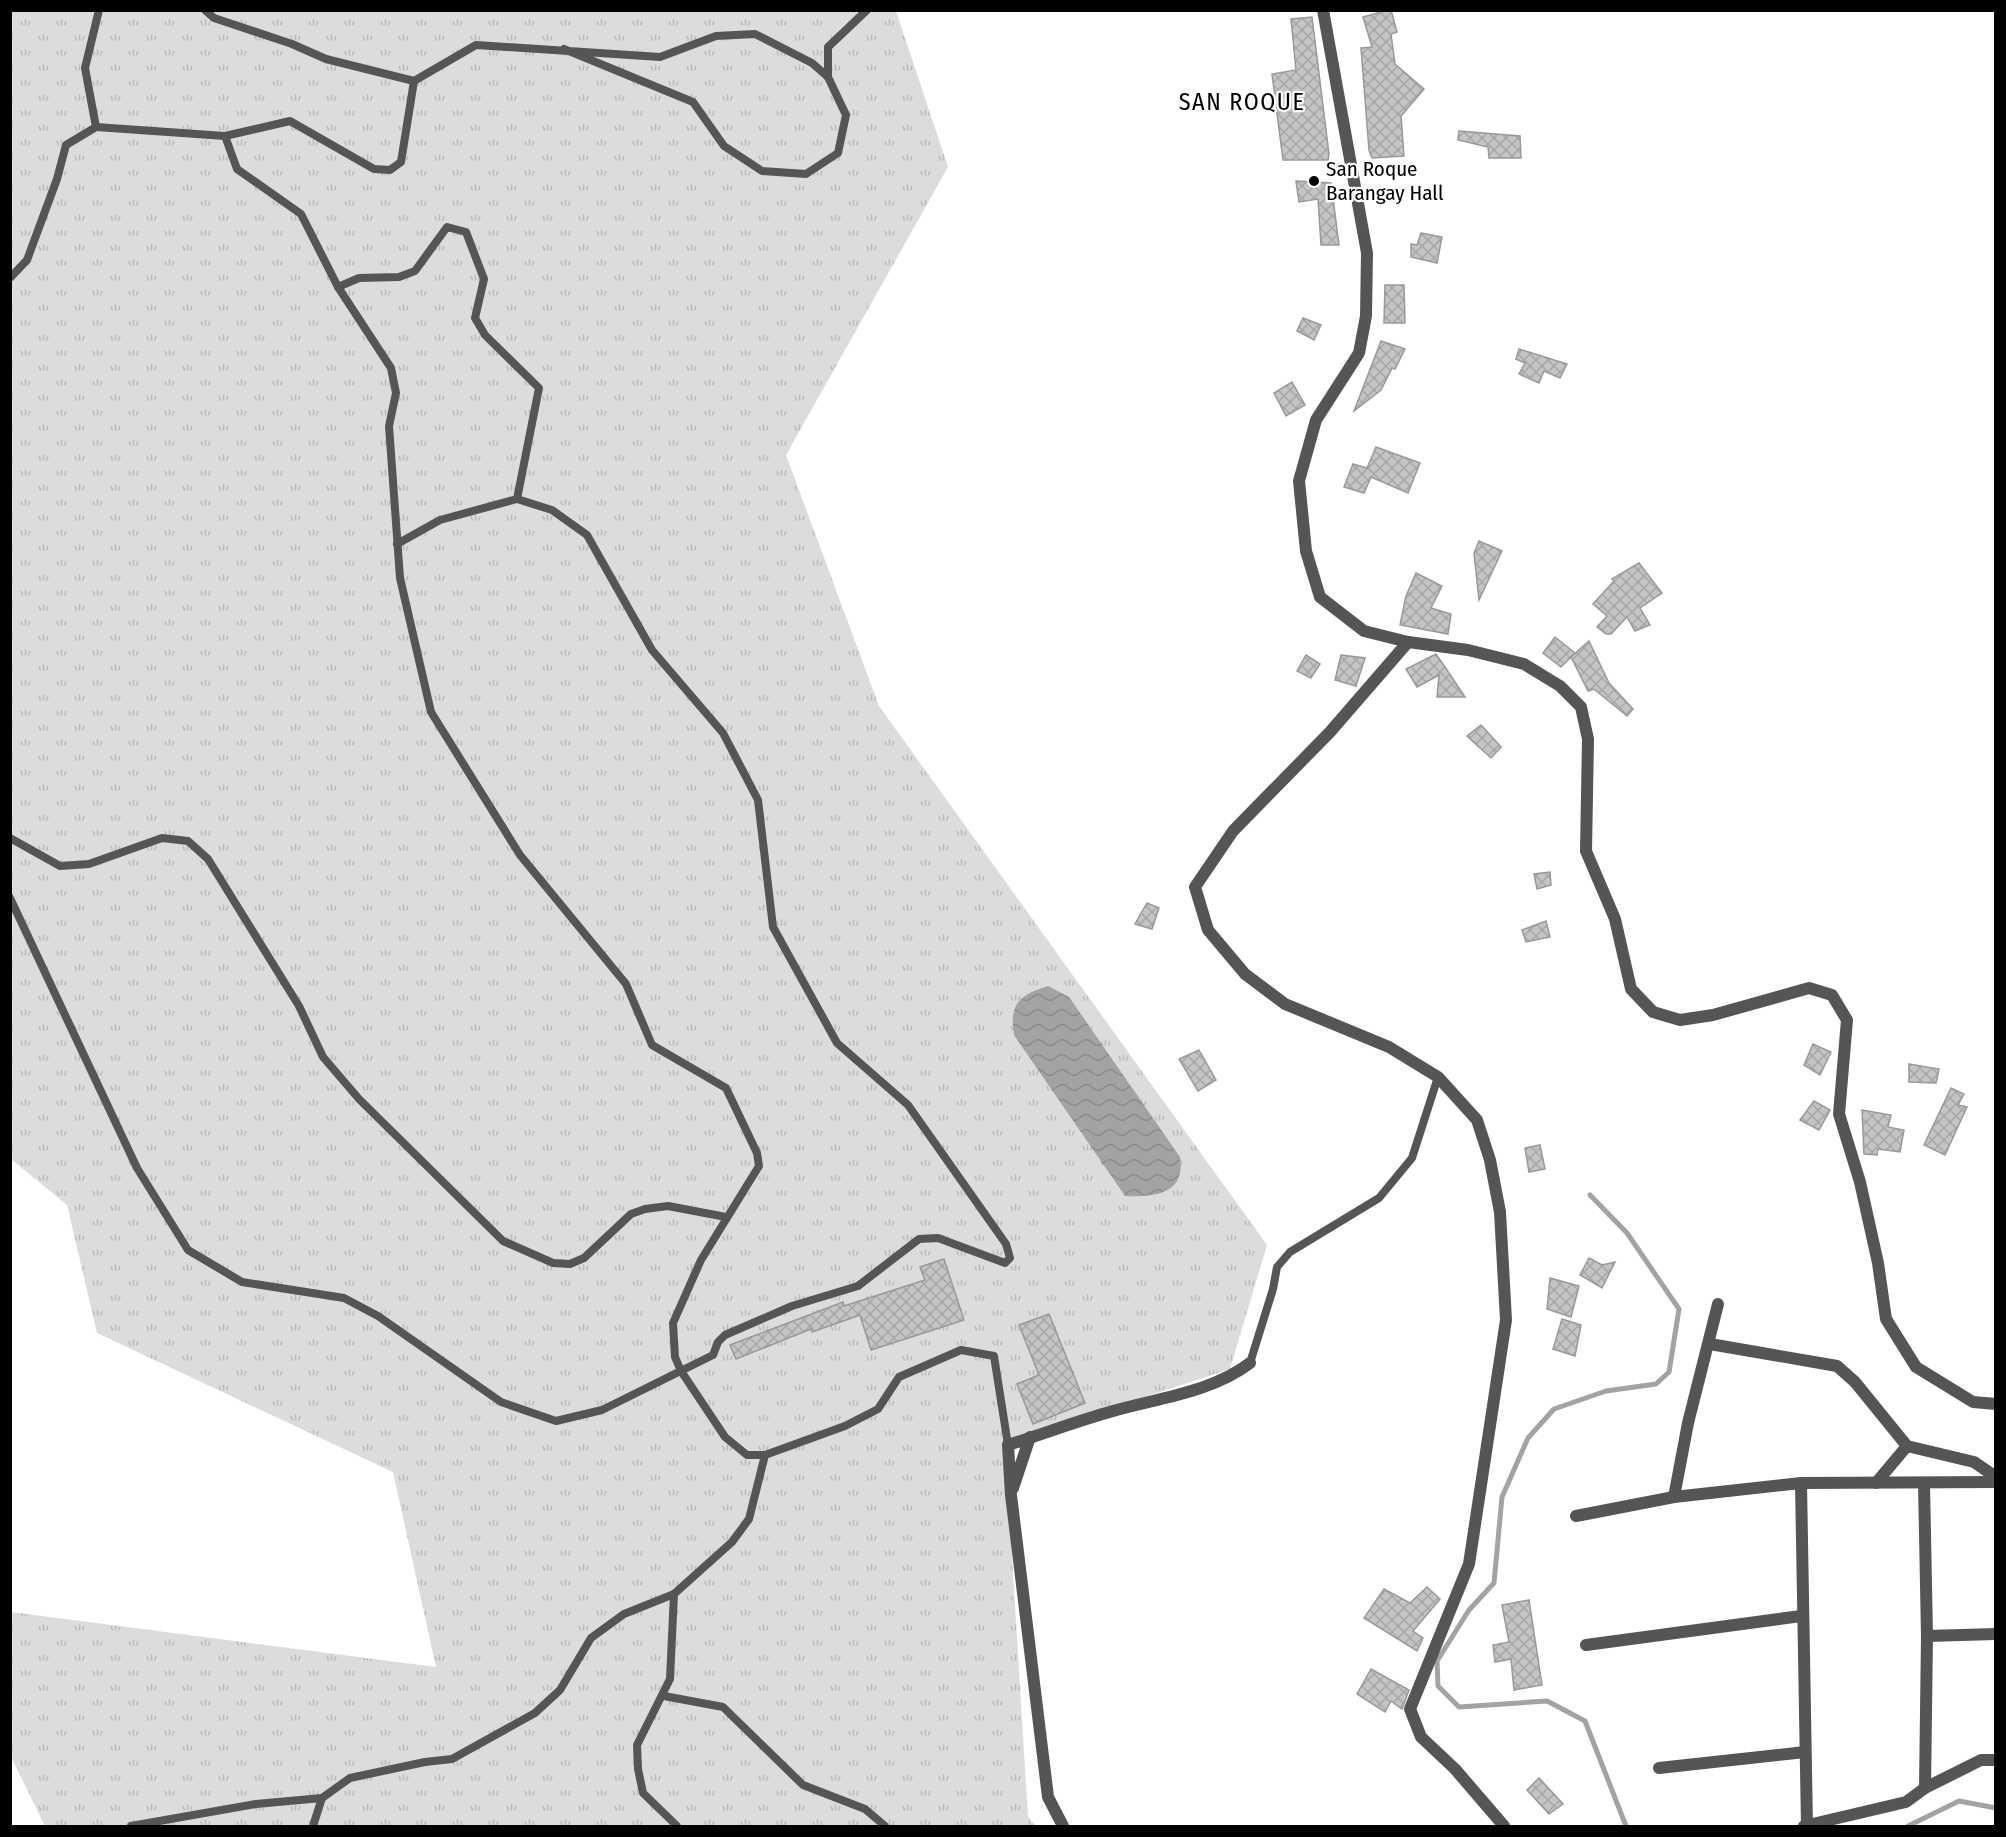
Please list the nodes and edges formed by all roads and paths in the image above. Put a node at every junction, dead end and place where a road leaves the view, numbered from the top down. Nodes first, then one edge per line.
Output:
1 (99, 10) edge
2 (205, 10) edge
3 (867, 10) edge
4 (1323, 10) edge
5 (564, 49) junction
6 (828, 77) junction
7 (414, 81) junction
8 (96, 127) junction
9 (225, 136) junction
10 (10, 278) edge
11 (338, 287) junction
12 (517, 498) junction
13 (397, 544) junction
14 (1407, 642) junction
15 (10, 838) edge
16 (10, 898) edge
17 (1438, 1077) junction
18 (726, 1217) junction
19 (1718, 1304) dead end
20 (1710, 1344) junction
21 (1250, 1363) joint
22 (681, 1371) junction
23 (1995, 1404) edge
24 (1030, 1437) junction
25 (1008, 1444) junction
26 (1907, 1446) junction
27 (765, 1455) junction
28 (1995, 1480) edge
29 (1801, 1483) junction
30 (1876, 1483) junction
31 (1924, 1483) junction
32 (1011, 1495) junction
33 (1674, 1497) junction
34 (1576, 1516) dead end
35 (674, 1594) junction
36 (1801, 1616) junction
37 (1995, 1634) edge
38 (1927, 1636) junction
39 (1586, 1645) dead end
40 (664, 1696) junction
41 (1805, 1752) junction
42 (1995, 1760) edge
43 (1659, 1768) dead end
44 (1925, 1788) junction
45 (322, 1798) junction
46 (1805, 1826) edge
47 (131, 1827) edge
48 (313, 1827) edge
49 (677, 1827) edge
50 (885, 1827) edge
51 (1063, 1827) edge
52 (1504, 1827) edge

1 - 8 lane
2 - 7 lane
3 - 6 lane
4 - 14 street
5 - 6 lane
5 - 6 lane
5 - 7 lane
7 - 9 lane
8 - 9 lane
8 - 10 lane
9 - 11 lane
11 - 12 lane
11 - 13 lane
12 - 13 lane
12 - 22 lane
13 - 18 lane
14 - 17 street
14 - 23 street
15 - 18 lane
16 - 22 lane
17 - 21 lane
17 - 52 street
18 - 22 lane
19 - 20 street
20 - 26 street
20 - 33 street
21 - 24 street
22 - 27 lane
24 - 25 street
24 - 32 street
25 - 27 lane
25 - 32 street
26 - 28 street
26 - 30 street
27 - 35 lane
28 - 31 street
29 - 30 street
29 - 33 street
29 - 36 street
30 - 31 street
31 - 38 street
32 - 51 street
33 - 34 street
35 - 40 lane
35 - 45 lane
36 - 39 street
36 - 41 street
37 - 38 street
38 - 44 street
40 - 49 lane
40 - 50 lane
41 - 43 street
41 - 46 street
42 - 44 street
44 - 46 street
45 - 47 lane
45 - 48 lane

